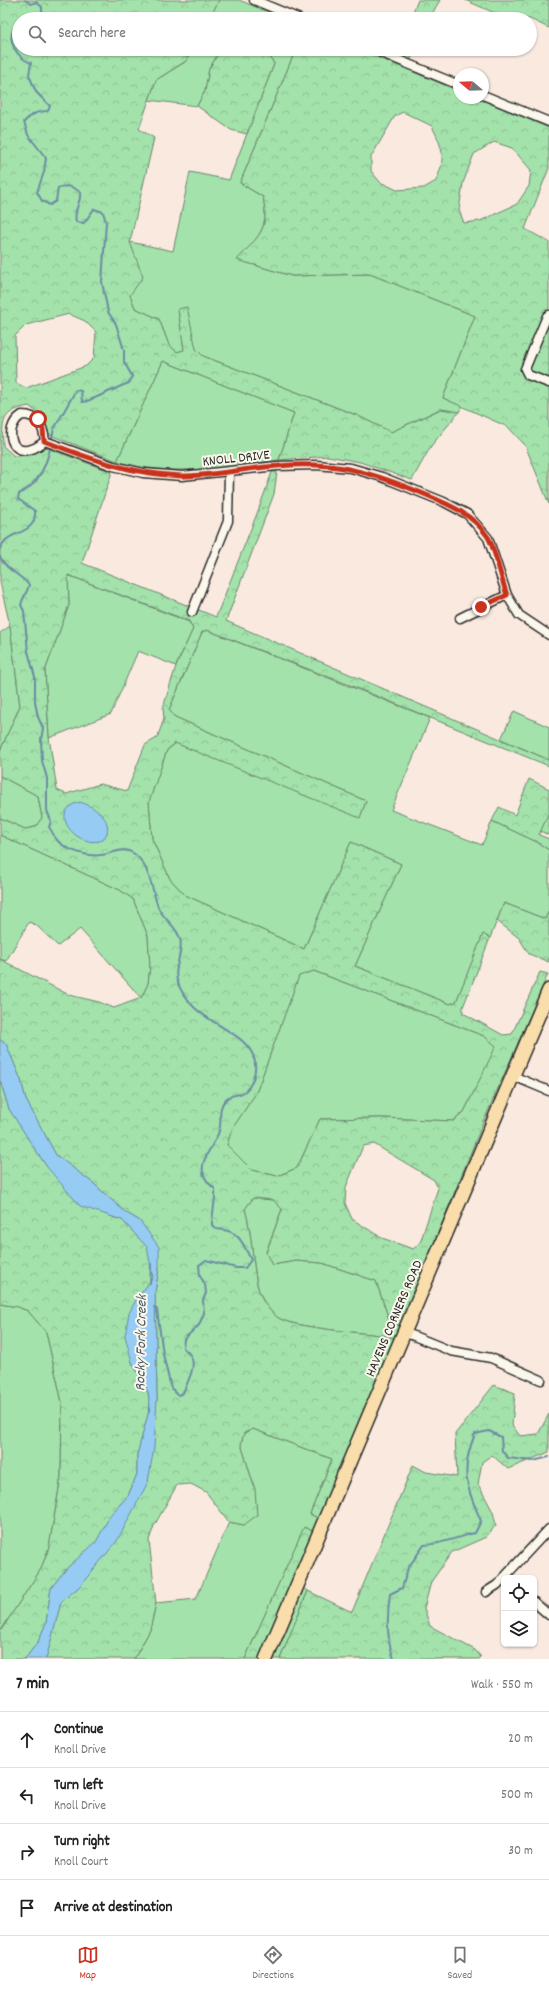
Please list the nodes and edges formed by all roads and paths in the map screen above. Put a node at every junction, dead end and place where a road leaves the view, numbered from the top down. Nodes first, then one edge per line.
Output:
1 (254, 0) edge
2 (283, 12) edge
3 (389, 56) edge
4 (453, 83) edge
5 (489, 97) edge
6 (549, 122) edge
7 (549, 315) edge
8 (549, 384) edge
9 (44, 441) junction
10 (229, 472) junction
11 (507, 595) junction
12 (192, 612) dead end
13 (460, 618) dead end
14 (549, 635) edge
15 (549, 990) edge
16 (513, 1076) junction
17 (549, 1091) edge
18 (404, 1332) junction
19 (541, 1380) dead end
20 (549, 1529) edge
21 (508, 1575) edge
22 (501, 1581) edge
23 (486, 1592) dead end
24 (537, 1605) edge
25 (549, 1615) edge
26 (266, 1659) edge

1 - 2 street
3 - 4 street
5 - 6 street
7 - 8 street
9 - 9 street
9 - 10 street, KNOLL DRIVE
10 - 11 street, KNOLL DRIVE
10 - 12 street
11 - 13 street
11 - 14 street, KNOLL DRIVE
15 - 16 main road, HAVENS CORNERS ROAD
16 - 17 street
16 - 18 main road, HAVENS CORNERS ROAD
18 - 19 street
18 - 26 main road, HAVENS CORNERS ROAD
20 - 21 street
22 - 23 street
24 - 25 street

